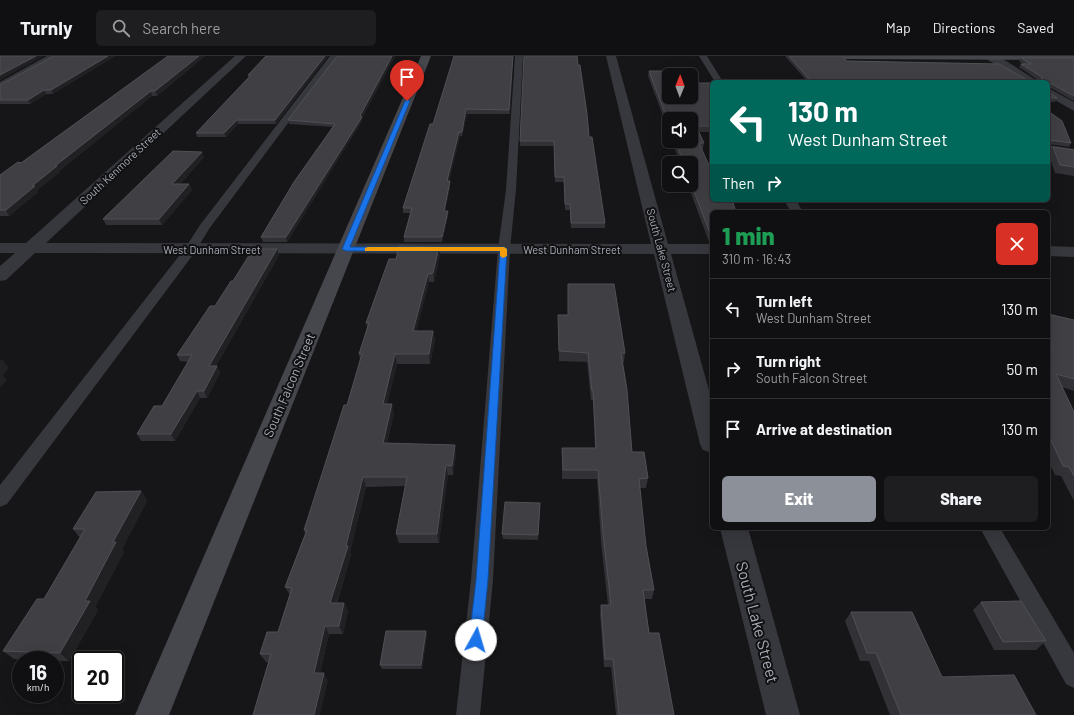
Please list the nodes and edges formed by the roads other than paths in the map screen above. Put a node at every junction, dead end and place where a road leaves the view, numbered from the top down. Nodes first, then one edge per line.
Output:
1 (54, 56) edge
2 (241, 56) edge
3 (334, 56) edge
4 (426, 56) edge
5 (519, 56) edge
6 (611, 56) edge
7 (703, 56) edge
8 (842, 56) edge
9 (987, 56) edge
10 (1074, 57) edge
11 (718, 80) edge
12 (1031, 80) edge
13 (0, 86) edge
14 (1050, 92) edge
15 (1074, 107) edge
16 (1050, 149) edge
17 (1074, 153) edge
18 (0, 248) edge
19 (31, 248) junction
20 (191, 249) junction
21 (346, 249) junction
22 (504, 249) junction
23 (662, 249) junction
24 (710, 249) edge
25 (1050, 251) edge
26 (1074, 252) edge
27 (0, 276) edge
28 (710, 436) edge
29 (0, 499) edge
30 (735, 530) edge
31 (991, 530) edge
32 (1074, 676) edge
33 (152, 715) edge
34 (468, 715) edge
35 (783, 715) edge

1 - 13 street
2 - 19 street, South Kenmore Street
3 - 20 lane
4 - 21 street, South Falcon Street
5 - 22 lane
6 - 23 street, South Lake Street
7 - 11 lane
8 - 9 street
9 - 10 street
9 - 12 street
14 - 15 street
16 - 17 street
18 - 19 street, West Dunham Street
19 - 20 street, West Dunham Street
19 - 27 street, South Kenmore Street
20 - 21 street, West Dunham Street
20 - 29 lane
21 - 22 street, West Dunham Street
21 - 33 street, South Falcon Street
22 - 23 street, West Dunham Street
22 - 34 lane
23 - 24 street, West Dunham Street
23 - 28 street, South Lake Street
25 - 26 street
30 - 35 street, South Lake Street
31 - 32 lane

